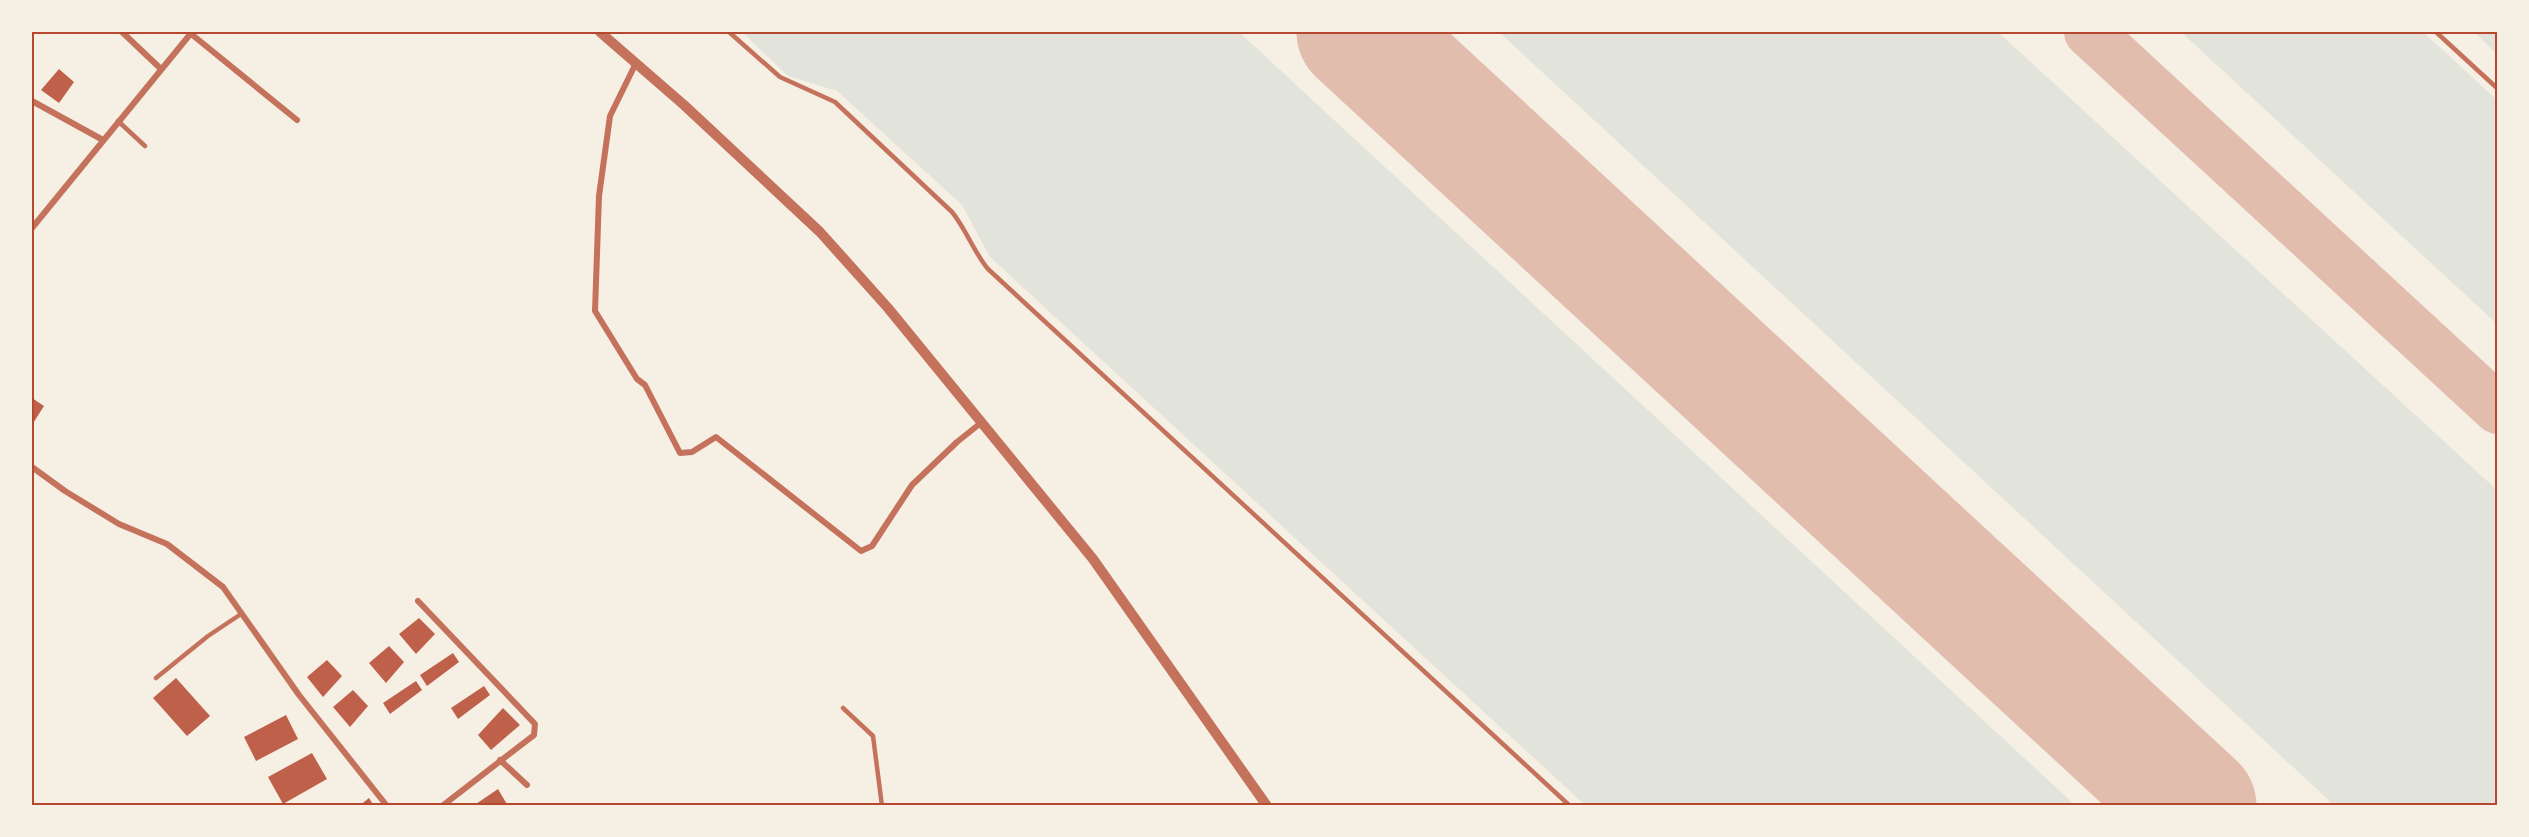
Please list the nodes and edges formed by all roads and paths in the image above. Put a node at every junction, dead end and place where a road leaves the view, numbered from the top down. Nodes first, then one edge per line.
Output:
1 (122, 32) edge
2 (191, 32) edge
3 (600, 32) edge
4 (729, 32) edge
5 (2436, 32) edge
6 (636, 63) junction
7 (161, 69) junction
8 (2498, 89) edge
9 (32, 101) edge
10 (297, 120) dead end
11 (118, 121) junction
12 (103, 140) junction
13 (144, 146) dead end
14 (32, 228) edge
15 (982, 422) junction
16 (32, 467) edge
17 (418, 601) dead end
18 (241, 614) junction
19 (156, 678) dead end
20 (843, 708) dead end
21 (500, 760) junction
22 (528, 785) dead end
23 (387, 806) edge
24 (442, 806) edge
25 (882, 806) edge
26 (1267, 806) edge
27 (1570, 806) edge

1 - 7 street
2 - 7 street
2 - 10 street
3 - 6 street
4 - 27 lane
5 - 8 lane
6 - 15 street
6 - 15 street
7 - 11 street
9 - 12 street
11 - 12 street
11 - 13 lane
12 - 14 street
15 - 26 street
16 - 18 street
17 - 21 street
18 - 19 lane
18 - 23 street
20 - 25 lane
21 - 22 street
21 - 24 street

